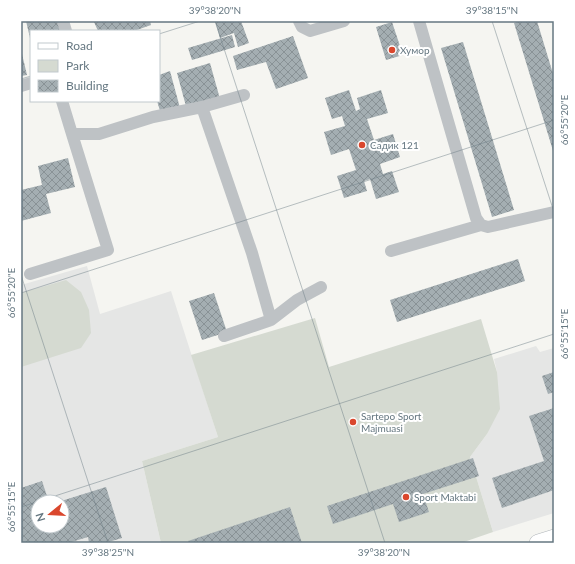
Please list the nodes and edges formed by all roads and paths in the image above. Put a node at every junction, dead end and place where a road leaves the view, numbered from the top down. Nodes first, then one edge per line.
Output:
1 (299, 21) edge
2 (344, 21) edge
3 (419, 21) edge
4 (244, 95) dead end
5 (62, 102) edge
6 (202, 107) junction
7 (72, 134) junction
8 (554, 212) edge
9 (481, 225) junction
10 (391, 251) dead end
11 (30, 274) dead end
12 (321, 287) dead end
13 (271, 320) junction
14 (224, 336) dead end
15 (554, 538) edge
16 (538, 543) edge

1 - 2 street
3 - 9 street
4 - 6 street
5 - 7 street
6 - 7 street
6 - 13 street
7 - 11 street
8 - 9 street
9 - 10 street
12 - 13 street
13 - 14 street
15 - 16 main road

